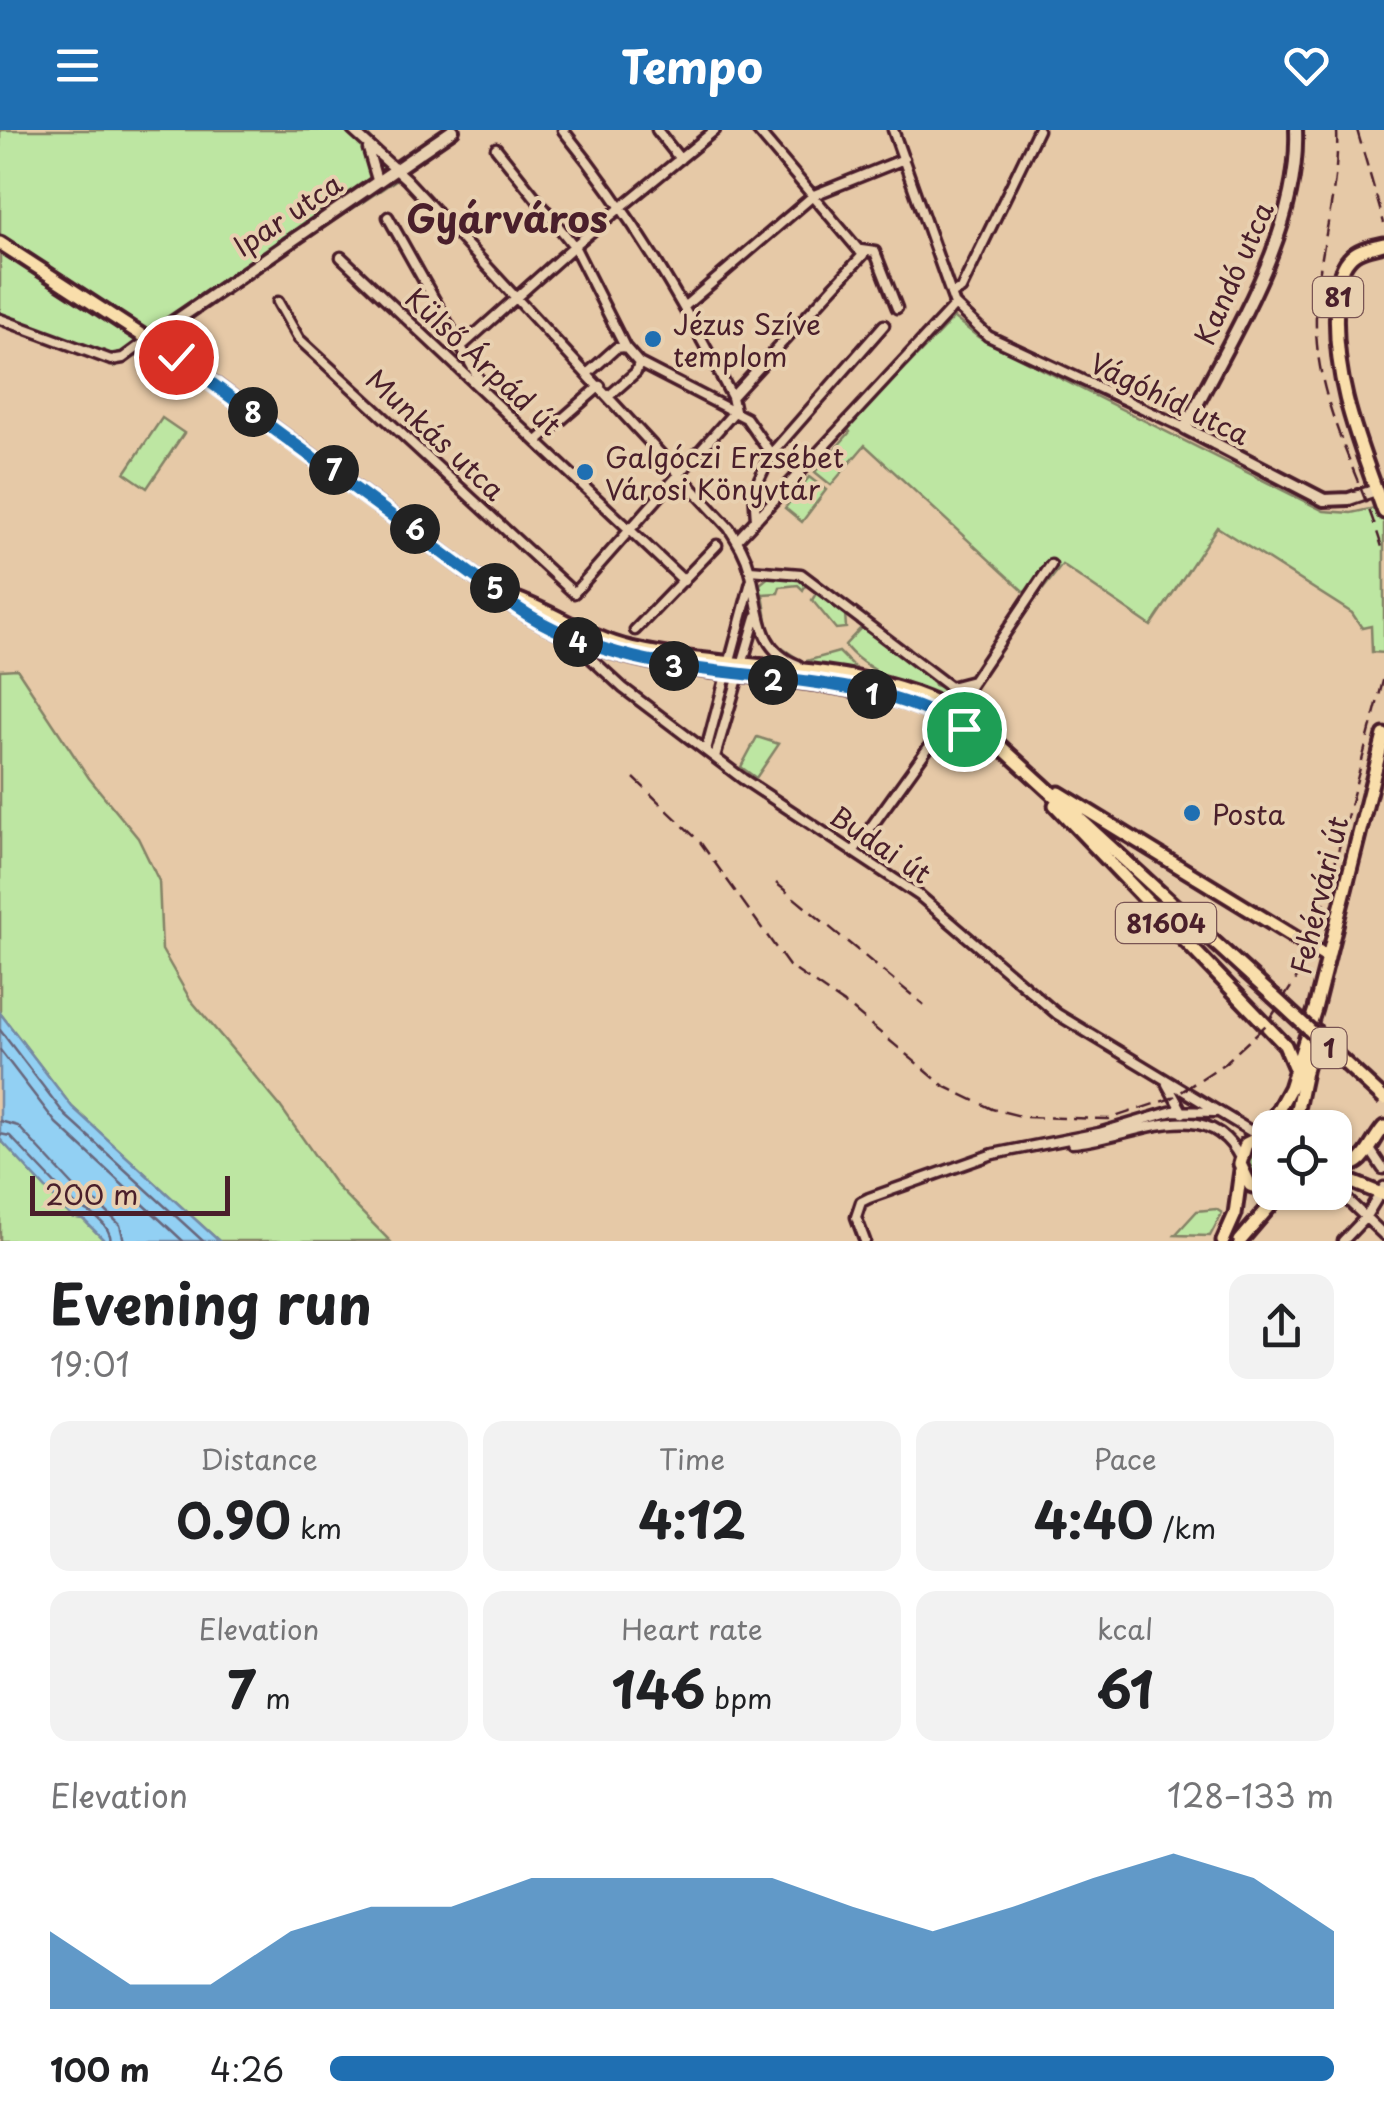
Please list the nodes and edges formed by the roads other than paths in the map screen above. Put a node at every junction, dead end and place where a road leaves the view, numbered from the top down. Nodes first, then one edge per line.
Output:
1 (352, 130) edge
2 (453, 130) edge
3 (563, 130) edge
4 (715, 130) edge
5 (757, 130) edge
6 (894, 130) edge
7 (1038, 130) edge
8 (1296, 130) edge
9 (661, 131) edge
10 (366, 144) junction
11 (496, 148) dead end
12 (680, 159) junction
13 (904, 159) junction
14 (394, 170) junction
15 (378, 180) junction
16 (814, 195) junction
17 (624, 205) junction
18 (388, 217) dead end
19 (0, 243) edge
20 (1384, 244) edge
21 (574, 246) junction
22 (862, 252) junction
23 (341, 258) dead end
24 (951, 294) junction
25 (517, 297) junction
26 (278, 302) dead end
27 (685, 306) junction
28 (955, 306) junction
29 (896, 308) dead end
30 (0, 318) edge
31 (884, 325) dead end
32 (149, 339) junction
33 (462, 346) junction
34 (625, 347) junction
35 (639, 363) junction
36 (588, 373) junction
37 (600, 386) junction
38 (488, 394) junction
39 (609, 396) junction
40 (732, 397) junction
41 (735, 411) junction
42 (1185, 428) junction
43 (537, 441) junction
44 (771, 454) junction
45 (680, 477) junction
46 (1376, 490) junction
47 (1384, 512) edge
48 (756, 520) junction
49 (629, 532) junction
50 (737, 540) junction
51 (717, 545) dead end
52 (1051, 565) dead end
53 (751, 574) junction
54 (684, 581) junction
55 (506, 596) junction
56 (758, 613) junction
57 (635, 630) dead end
58 (571, 640) junction
59 (736, 670) junction
60 (824, 675) junction
61 (973, 681) junction
62 (947, 720) junction
63 (1384, 735) edge
64 (706, 750) junction
65 (715, 757) junction
66 (1034, 778) junction
67 (853, 852) junction
68 (1328, 958) junction
69 (1315, 1010) junction
70 (1294, 1070) junction
71 (1166, 1084) junction
72 (1183, 1092) junction
73 (1172, 1100) junction
74 (1384, 1100) edge
75 (1181, 1110) junction
76 (1278, 1110) edge
77 (1297, 1110) edge
78 (1220, 1113) junction
79 (1167, 1118) junction
80 (1195, 1122) junction
81 (1384, 1127) edge
82 (1252, 1128) edge
83 (1252, 1140) edge
84 (1368, 1148) junction
85 (1362, 1161) junction
86 (1241, 1164) junction
87 (1352, 1166) edge
88 (1383, 1170) edge
89 (1352, 1184) edge
90 (1252, 1185) edge
91 (1359, 1187) junction
92 (1383, 1192) edge
93 (1352, 1201) edge
94 (1267, 1210) edge
95 (1368, 1214) junction
96 (1384, 1235) edge
97 (865, 1241) edge
98 (1223, 1241) edge
99 (1240, 1241) edge
100 (1343, 1241) edge

1 - 10 street
2 - 14 street, Ipar utca
3 - 17 street
4 - 12 street
5 - 16 street
6 - 13 street
7 - 24 street
8 - 42 street, Kandó utca
9 - 12 street
10 - 14 street
10 - 15 street
11 - 21 street
12 - 17 street
13 - 16 street
13 - 24 street
14 - 15 street, Ipar utca
14 - 25 street
15 - 32 street, Ipar utca
16 - 22 street
16 - 27 street
17 - 21 street
17 - 27 street
18 - 33 street
19 - 32 main road, 1
20 - 46 main road, 81
21 - 25 street
21 - 34 street
22 - 29 street
22 - 40 street
23 - 38 street, Külső Árpád út
24 - 28 street
25 - 33 street
25 - 36 street
26 - 49 street, Munkás utca
27 - 40 street
28 - 42 street, Vágóhíd utca
28 - 48 street
30 - 32 street
31 - 44 street
32 - 55 main road, 1
33 - 38 street
34 - 35 street
34 - 36 street
35 - 39 street
35 - 41 street
36 - 37 street
37 - 39 street
37 - 43 street
38 - 43 street, Külső Árpád út
39 - 45 street
40 - 41 street
41 - 44 street
41 - 45 street
42 - 46 street, Vágóhíd utca
43 - 49 street, Külső Árpád út
44 - 48 street
45 - 49 street
45 - 50 street
46 - 47 main road, 81
48 - 50 street
49 - 54 street, Külső Árpád út
50 - 53 street
51 - 54 street
52 - 61 street
53 - 56 street
53 - 59 street
53 - 61 street
54 - 57 street
55 - 58 main road, 1
55 - 59 main road, 1
56 - 59 street
56 - 60 street
58 - 59 main road, 1
58 - 64 street, Budai út
59 - 60 main road, 1
59 - 62 main road, 1
59 - 64 street
59 - 65 street
60 - 62 main road, 1
61 - 62 street
62 - 66 main road, 1
62 - 67 street
63 - 68 main road, Fehérvári út
64 - 65 street, Budai út
65 - 67 street, Budai út
66 - 68 main road
66 - 70 main road, 81604
66 - 74 main road, 1, bridge
67 - 71 street, Budai út
68 - 69 main road, Fehérvári út
69 - 70 main road, Fehérvári út
69 - 77 main road, Fehérvári út
70 - 76 main road, Fehérvári út
71 - 72 street, Budai út
71 - 73 street
72 - 75 street
72 - 78 street, Budai út
73 - 75 street
73 - 79 street
75 - 78 street, Budai út
75 - 79 street, Budai út
75 - 80 street
78 - 82 street, Budai út
79 - 80 street
79 - 97 street
80 - 86 street
81 - 84 main road
83 - 86 main road, Fehérvári út
84 - 85 main road
84 - 88 street
85 - 87 main road
85 - 88 street
86 - 90 main road
86 - 98 main road
89 - 91 main road
91 - 92 main road
91 - 95 street
92 - 95 street
93 - 95 street
94 - 99 main road
95 - 96 street
95 - 100 street

